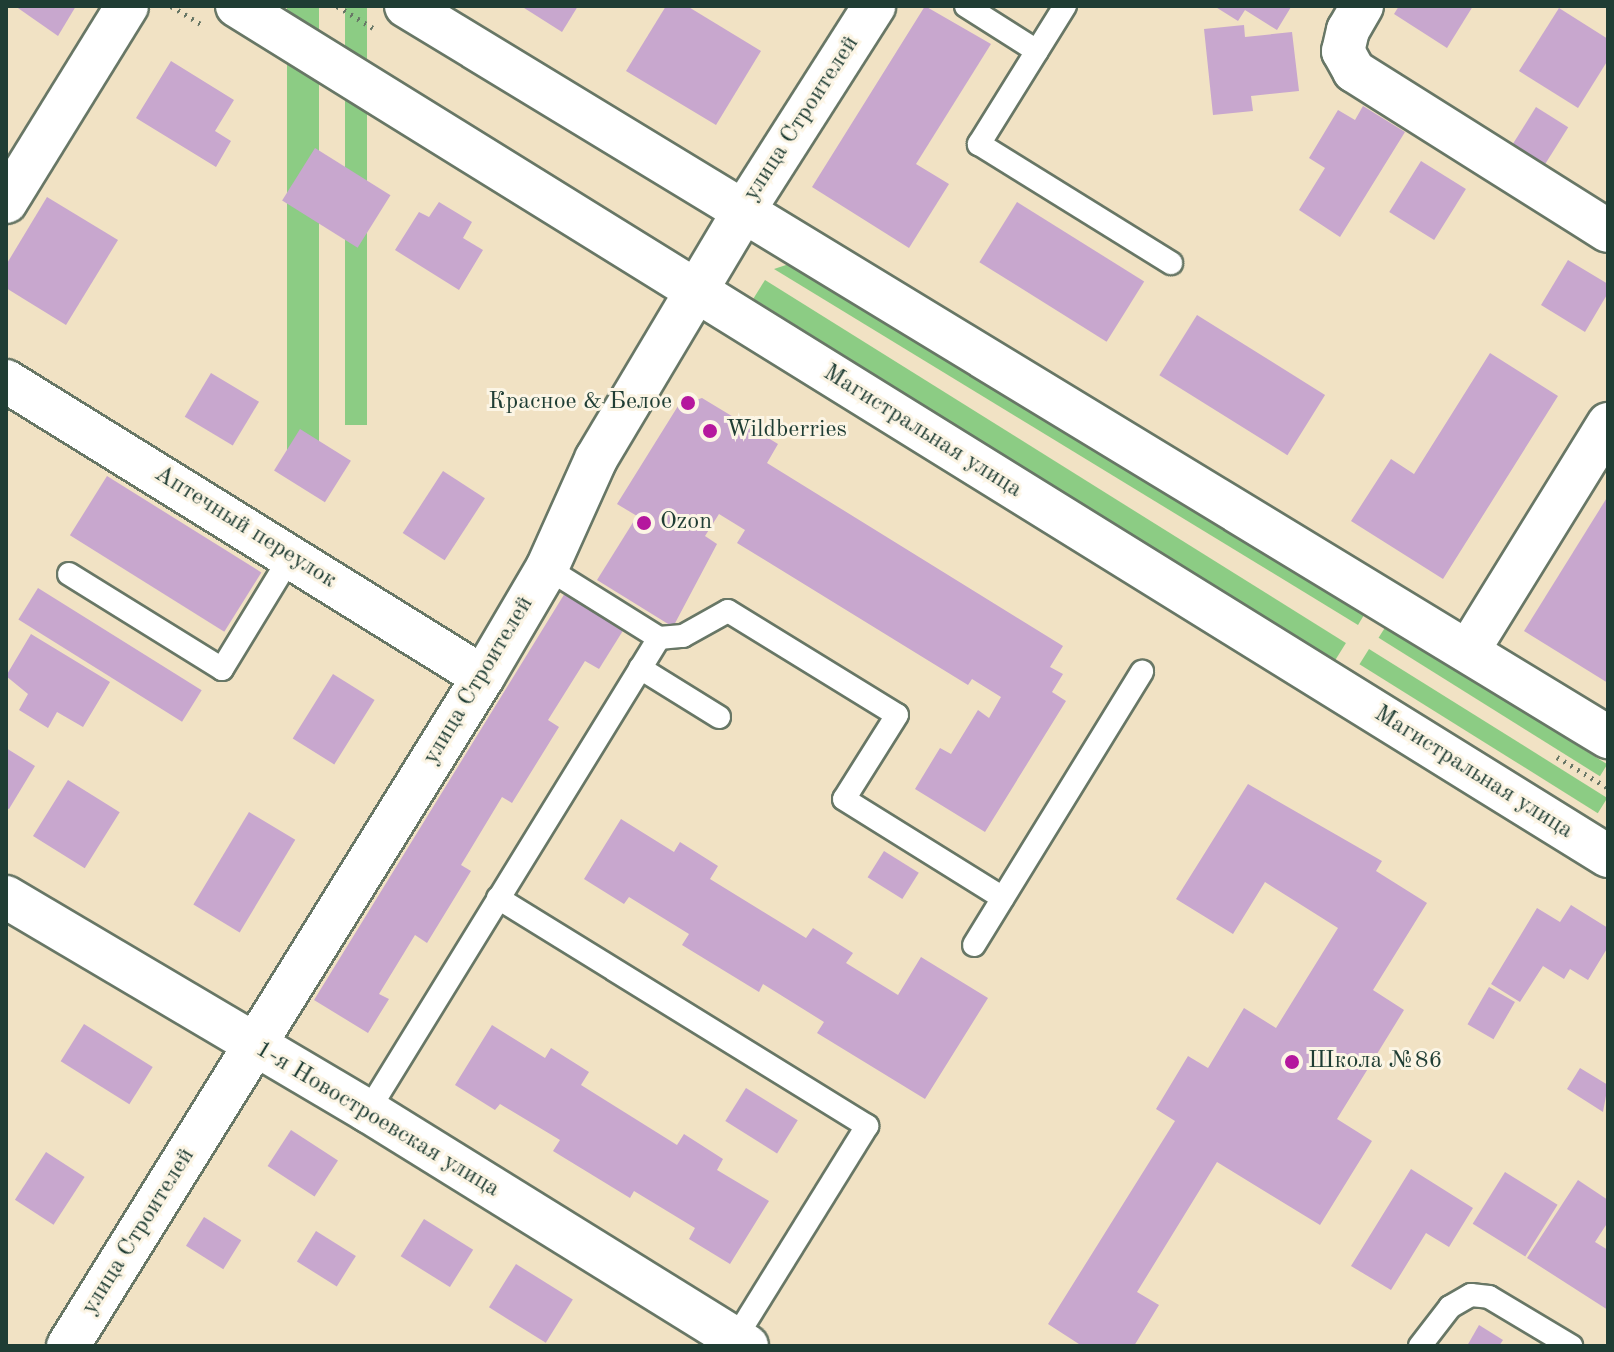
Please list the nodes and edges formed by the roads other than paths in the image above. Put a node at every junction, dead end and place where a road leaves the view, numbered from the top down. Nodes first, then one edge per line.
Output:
1 (127, 6) edge
2 (237, 6) edge
3 (406, 6) edge
4 (874, 6) edge
5 (966, 6) edge
6 (1065, 6) edge
7 (1355, 18) edge
8 (1037, 51) junction
9 (6, 202) edge
10 (743, 212) junction
11 (1608, 231) edge
12 (1171, 263) dead end
13 (696, 292) junction
14 (6, 381) edge
15 (1608, 424) edge
16 (291, 556) junction
17 (547, 568) junction
18 (69, 574) dead end
19 (659, 638) junction
20 (1468, 651) junction
21 (640, 668) junction
22 (1142, 672) dead end
23 (483, 677) junction
24 (719, 717) dead end
25 (1608, 737) edge
26 (1608, 856) edge
27 (6, 897) edge
28 (498, 898) junction
29 (1003, 898) junction
30 (974, 945) dead end
31 (256, 1047) junction
32 (368, 1111) junction
33 (741, 1342) edge
34 (68, 1346) edge
35 (1420, 1346) edge
36 (1571, 1346) edge

1 - 9 street
2 - 13 street, Магистральная улица
3 - 10 street
4 - 10 street, улица Строителей
5 - 8 lane
6 - 8 lane
7 - 11 street
8 - 12 lane
10 - 13 street, улица Строителей
10 - 20 street
13 - 17 street, улица Строителей
13 - 26 street, Магистральная улица
14 - 16 street, Аптечный переулок
15 - 20 street
16 - 18 lane
16 - 23 street, Аптечный переулок
17 - 19 lane
17 - 23 street, улица Строителей
19 - 21 lane
19 - 29 lane
20 - 25 street
21 - 24 lane
21 - 28 lane
22 - 29 lane
23 - 31 street, улица Строителей
27 - 31 street, 1-я Новостроевская улица
28 - 32 lane
28 - 33 lane
29 - 30 lane
31 - 32 street, 1-я Новостроевская улица
31 - 34 street, улица Строителей
32 - 33 street, 1-я Новостроевская улица
35 - 36 lane

